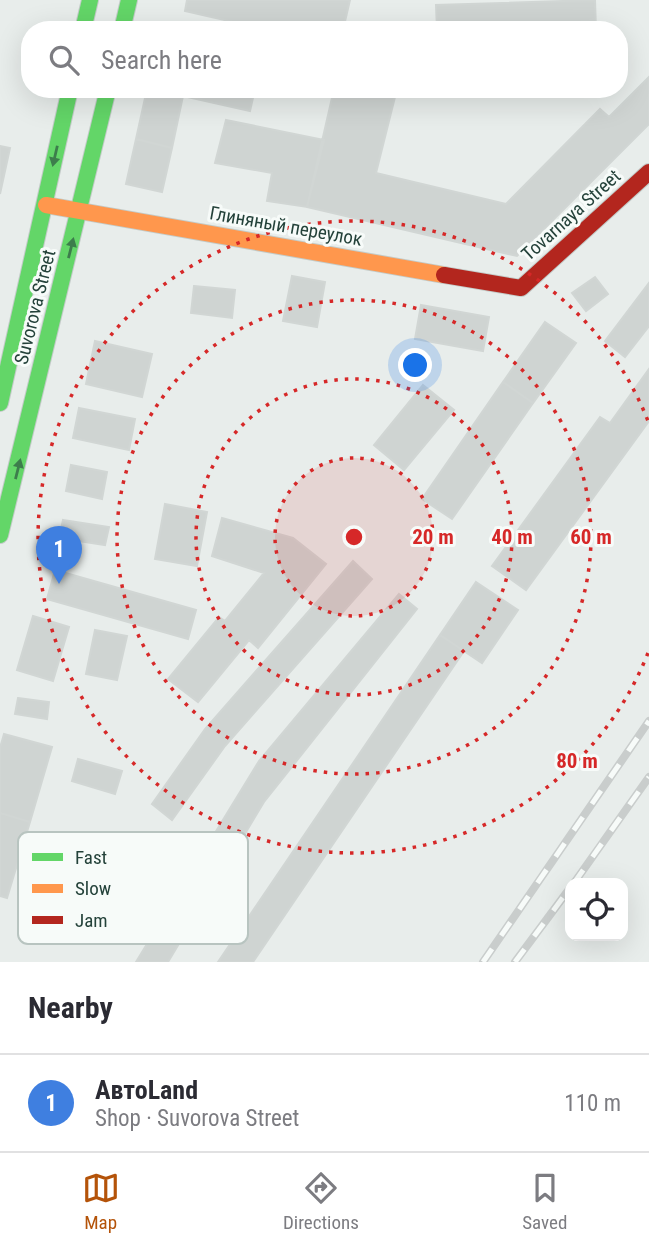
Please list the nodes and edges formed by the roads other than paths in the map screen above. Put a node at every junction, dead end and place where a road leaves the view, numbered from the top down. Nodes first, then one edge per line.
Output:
1 (90, 0) edge
2 (129, 0) edge
3 (85, 21) edge
4 (124, 21) edge
5 (68, 98) edge
6 (106, 98) edge
7 (649, 173) edge
8 (44, 205) junction
9 (80, 212) junction
10 (521, 288) joint
11 (0, 403) edge
12 (0, 535) edge

1 - 3 main road
2 - 4 main road
5 -> 8 main road, Suvorova Street
6 - 9 main road, Suvorova Street
7 - 10 main road, Tovarnaya Street
8 - 9 main road, Глиняный переулок
8 - 11 main road, Suvorova Street
9 - 10 main road, Глиняный переулок
12 -> 9 main road, Suvorova Street

